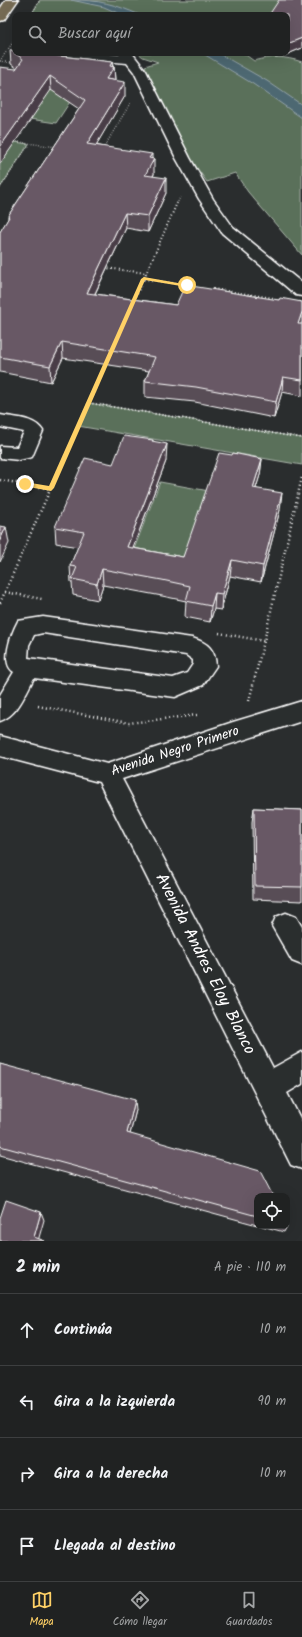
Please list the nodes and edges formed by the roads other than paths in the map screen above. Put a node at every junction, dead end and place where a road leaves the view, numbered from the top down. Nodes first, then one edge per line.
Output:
1 (12, 0) edge
2 (0, 17) edge
3 (111, 56) edge
4 (129, 57) edge
5 (302, 291) edge
6 (0, 422) edge
7 (0, 452) edge
8 (28, 668) junction
9 (0, 711) edge
10 (302, 711) edge
11 (0, 746) edge
12 (107, 774) junction
13 (286, 926) dead end
14 (302, 952) edge
15 (302, 1067) edge
16 (268, 1088) junction
17 (302, 1154) edge

1 - 2 main road
3 - 4 street
4 - 5 street
6 - 7 street
8 - 8 street
8 - 9 street
10 - 12 street, Avenida Negro Primero
11 - 12 street, Avenida Negro Primero
12 - 16 street, Avenida Andres Eloy Blanco
13 - 14 street
15 - 16 street
16 - 17 street, Avenida Andres Eloy Blanco

